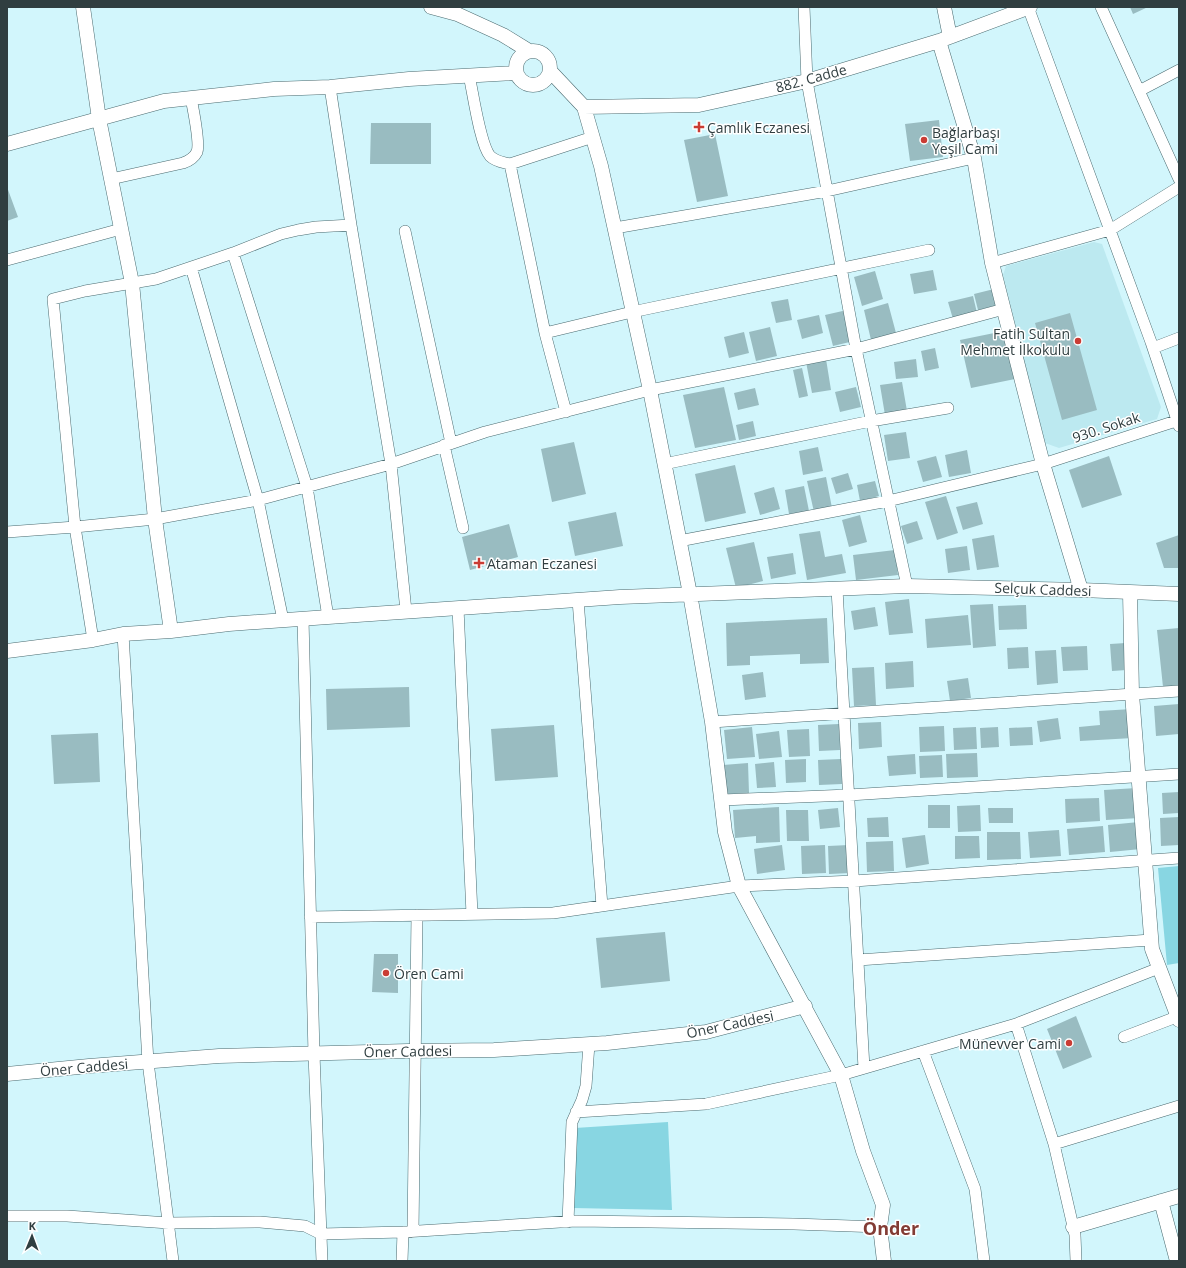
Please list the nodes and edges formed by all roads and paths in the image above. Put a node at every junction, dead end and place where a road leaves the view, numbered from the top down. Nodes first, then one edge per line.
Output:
1 (83, 7) edge
2 (431, 7) edge
3 (804, 7) edge
4 (944, 7) edge
5 (1029, 7) edge
6 (1101, 7) edge
7 (466, 13) edge
8 (944, 39) junction
9 (529, 51) junction
10 (1179, 70) edge
11 (551, 72) junction
12 (516, 73) junction
13 (469, 75) junction
14 (807, 81) junction
15 (330, 87) junction
16 (1139, 90) junction
17 (191, 98) junction
18 (584, 107) junction
19 (99, 119) junction
20 (593, 137) junction
21 (7, 144) edge
22 (974, 158) junction
23 (510, 164) junction
24 (111, 179) junction
25 (1179, 179) edge
26 (1179, 187) edge
27 (827, 191) junction
28 (352, 225) junction
29 (615, 228) junction
30 (121, 229) junction
31 (1110, 230) junction
32 (405, 231) dead end
33 (929, 250) dead end
34 (233, 253) junction
35 (7, 260) edge
36 (992, 263) junction
37 (191, 267) junction
38 (841, 268) junction
39 (132, 283) junction
40 (1004, 309) junction
41 (632, 312) junction
42 (545, 333) junction
43 (1179, 338) edge
44 (1153, 348) junction
45 (856, 349) junction
46 (650, 390) junction
47 (948, 408) dead end
48 (566, 412) junction
49 (871, 421) junction
50 (1178, 422) edge
51 (448, 444) junction
52 (391, 464) junction
53 (664, 464) junction
54 (1042, 464) junction
55 (307, 487) junction
56 (258, 500) junction
57 (888, 501) junction
58 (155, 519) junction
59 (75, 527) junction
60 (463, 528) dead end
61 (7, 532) edge
62 (679, 541) junction
63 (907, 586) junction
64 (838, 588) junction
65 (1081, 590) junction
66 (1130, 592) junction
67 (690, 594) junction
68 (1179, 594) edge
69 (578, 600) junction
70 (458, 608) junction
71 (406, 611) junction
72 (328, 617) junction
73 (303, 619) junction
74 (283, 620) junction
75 (170, 631) junction
76 (123, 634) junction
77 (93, 640) junction
78 (7, 650) edge
79 (1179, 691) edge
80 (1132, 694) junction
81 (844, 712) junction
82 (712, 722) junction
83 (1179, 774) edge
84 (1139, 777) junction
85 (849, 795) junction
86 (722, 800) junction
87 (1179, 858) edge
88 (1145, 861) junction
89 (854, 881) junction
90 (739, 886) junction
91 (602, 906) junction
92 (472, 914) junction
93 (417, 915) junction
94 (310, 917) junction
95 (1151, 940) junction
96 (858, 960) junction
97 (1159, 968) junction
98 (805, 1006) junction
99 (1179, 1018) edge
100 (1016, 1024) junction
101 (1124, 1037) dead end
102 (589, 1044) junction
103 (416, 1050) junction
104 (923, 1051) junction
105 (314, 1054) junction
106 (148, 1062) junction
107 (864, 1068) junction
108 (7, 1074) edge
109 (842, 1075) junction
110 (1179, 1106) edge
111 (576, 1112) junction
112 (1054, 1144) junction
113 (1179, 1196) edge
114 (1161, 1201) junction
115 (7, 1216) edge
116 (568, 1222) junction
117 (169, 1223) junction
118 (880, 1227) junction
119 (1073, 1227) junction
120 (408, 1232) junction
121 (320, 1234) junction
122 (174, 1261) edge
123 (322, 1261) edge
124 (402, 1261) edge
125 (884, 1261) edge
126 (984, 1261) edge
127 (1076, 1261) edge
128 (1177, 1261) edge

1 - 19 street
2 - 7 street
3 - 14 street
4 - 8 street
5 - 8 street, 882. Cadde
5 - 31 street
6 - 16 street
7 - 9 street
8 - 14 street, 882. Cadde
8 - 22 street
9 - 11 street
9 - 12 street
10 - 16 street
11 - 12 street
11 - 18 street
12 - 13 street
13 - 15 street
13 - 23 street
14 - 18 street, 882. Cadde
14 - 27 street
15 - 17 street
15 - 28 street
16 - 25 street
17 - 19 street
17 - 24 street
18 - 20 street
19 - 21 street
19 - 24 street
20 - 23 street
20 - 29 street
22 - 27 street
22 - 36 street
23 - 42 street
24 - 30 street
26 - 31 street
27 - 29 street
27 - 38 street
28 - 34 street
28 - 52 street
29 - 41 street
30 - 35 street
30 - 39 street
31 - 36 street
31 - 44 street
32 - 51 street
33 - 38 street
34 - 37 street
34 - 55 street
36 - 40 street
37 - 39 street
37 - 56 street
38 - 41 street
38 - 45 street
39 - 58 street
39 - 59 street
40 - 45 street
40 - 54 street
41 - 42 street
41 - 46 street
42 - 48 street
43 - 44 street
44 - 50 street
45 - 46 street
45 - 49 street
46 - 48 street
46 - 53 street
47 - 49 street
48 - 51 street
49 - 53 street
49 - 57 street
50 - 54 street, 930. Sokak
51 - 52 street
51 - 60 street
52 - 55 street
52 - 71 street
53 - 62 street
54 - 57 street, 930. Sokak
54 - 65 street
55 - 56 street
55 - 72 street
56 - 58 street
56 - 74 street
57 - 62 street, 930. Sokak
57 - 63 street
58 - 59 street
58 - 75 street
59 - 61 street
59 - 77 street
62 - 67 street
63 - 64 street, Selçuk Caddesi
63 - 65 street, Selçuk Caddesi
64 - 67 street, Selçuk Caddesi
64 - 81 street
65 - 66 street, Selçuk Caddesi
66 - 68 street, Selçuk Caddesi
66 - 80 street
67 - 69 street, Selçuk Caddesi
67 - 82 street
69 - 70 street, Selçuk Caddesi
69 - 91 street
70 - 71 street, Selçuk Caddesi
70 - 92 street
71 - 72 street, Selçuk Caddesi
72 - 73 street, Selçuk Caddesi
73 - 74 street, Selçuk Caddesi
73 - 94 street
74 - 75 street, Selçuk Caddesi
75 - 76 street, Selçuk Caddesi
76 - 77 street, Selçuk Caddesi
76 - 106 street
77 - 78 street, Selçuk Caddesi
79 - 80 street
80 - 81 street
80 - 84 street
81 - 82 street
81 - 85 street
82 - 86 street
83 - 84 street
84 - 85 street
84 - 88 street
85 - 86 street
85 - 89 street
86 - 90 street
87 - 88 street
88 - 89 street
88 - 95 street
89 - 90 street
89 - 96 street
90 - 91 street
90 - 98 street
91 - 92 street
92 - 93 street
93 - 94 street
93 - 103 street
94 - 105 street
95 - 96 street
95 - 97 street
96 - 107 street
97 - 99 street
97 - 100 street
98 - 102 street, Öner Caddesi
98 - 109 street
99 - 101 street
100 - 104 street
100 - 112 street
102 - 103 street, Öner Caddesi
102 - 111 street
103 - 105 street, Öner Caddesi
103 - 120 street
104 - 107 street
104 - 126 street
105 - 106 street, Öner Caddesi
105 - 121 street
106 - 108 street, Öner Caddesi
106 - 117 street
107 - 109 street
109 - 111 street
109 - 118 street
110 - 112 street
111 - 116 street
112 - 119 street
113 - 114 street
114 - 119 street
114 - 128 street
115 - 117 street
116 - 118 street
116 - 120 street
117 - 121 street
117 - 122 street
118 - 125 street
119 - 127 street
120 - 121 street
120 - 124 street
121 - 123 street

